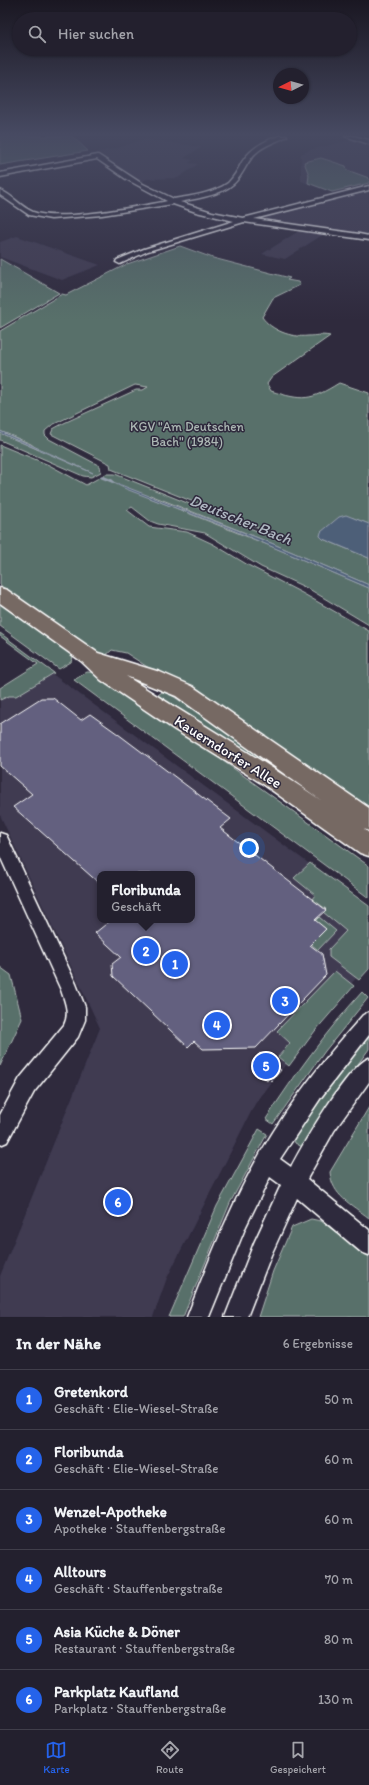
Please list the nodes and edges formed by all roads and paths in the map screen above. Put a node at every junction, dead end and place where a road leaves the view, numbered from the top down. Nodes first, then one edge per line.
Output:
1 (8, 197) edge
2 (167, 197) edge
3 (190, 197) edge
4 (332, 197) edge
5 (174, 201) junction
6 (243, 220) junction
7 (369, 238) edge
8 (120, 262) dead end
9 (0, 594) edge
10 (88, 656) junction
11 (369, 821) edge
12 (0, 839) edge
13 (369, 846) edge
14 (369, 1021) edge
15 (369, 1066) edge
16 (0, 1135) edge
17 (267, 1162) junction
18 (294, 1182) junction
19 (369, 1244) edge
20 (198, 1317) edge
21 (236, 1317) edge

1 - 5 street
2 - 5 street
3 - 5 street
4 - 6 street
5 - 6 street
6 - 7 street
6 - 8 street
9 - 10 main road, Kauerndorfer Allee
10 - 11 main road, Kauerndorfer Allee
10 - 13 main road, Kauerndorfer Allee
12 - 16 street
14 - 17 street
15 - 18 street
17 - 18 street
17 - 20 street
18 - 19 street
18 - 21 street

